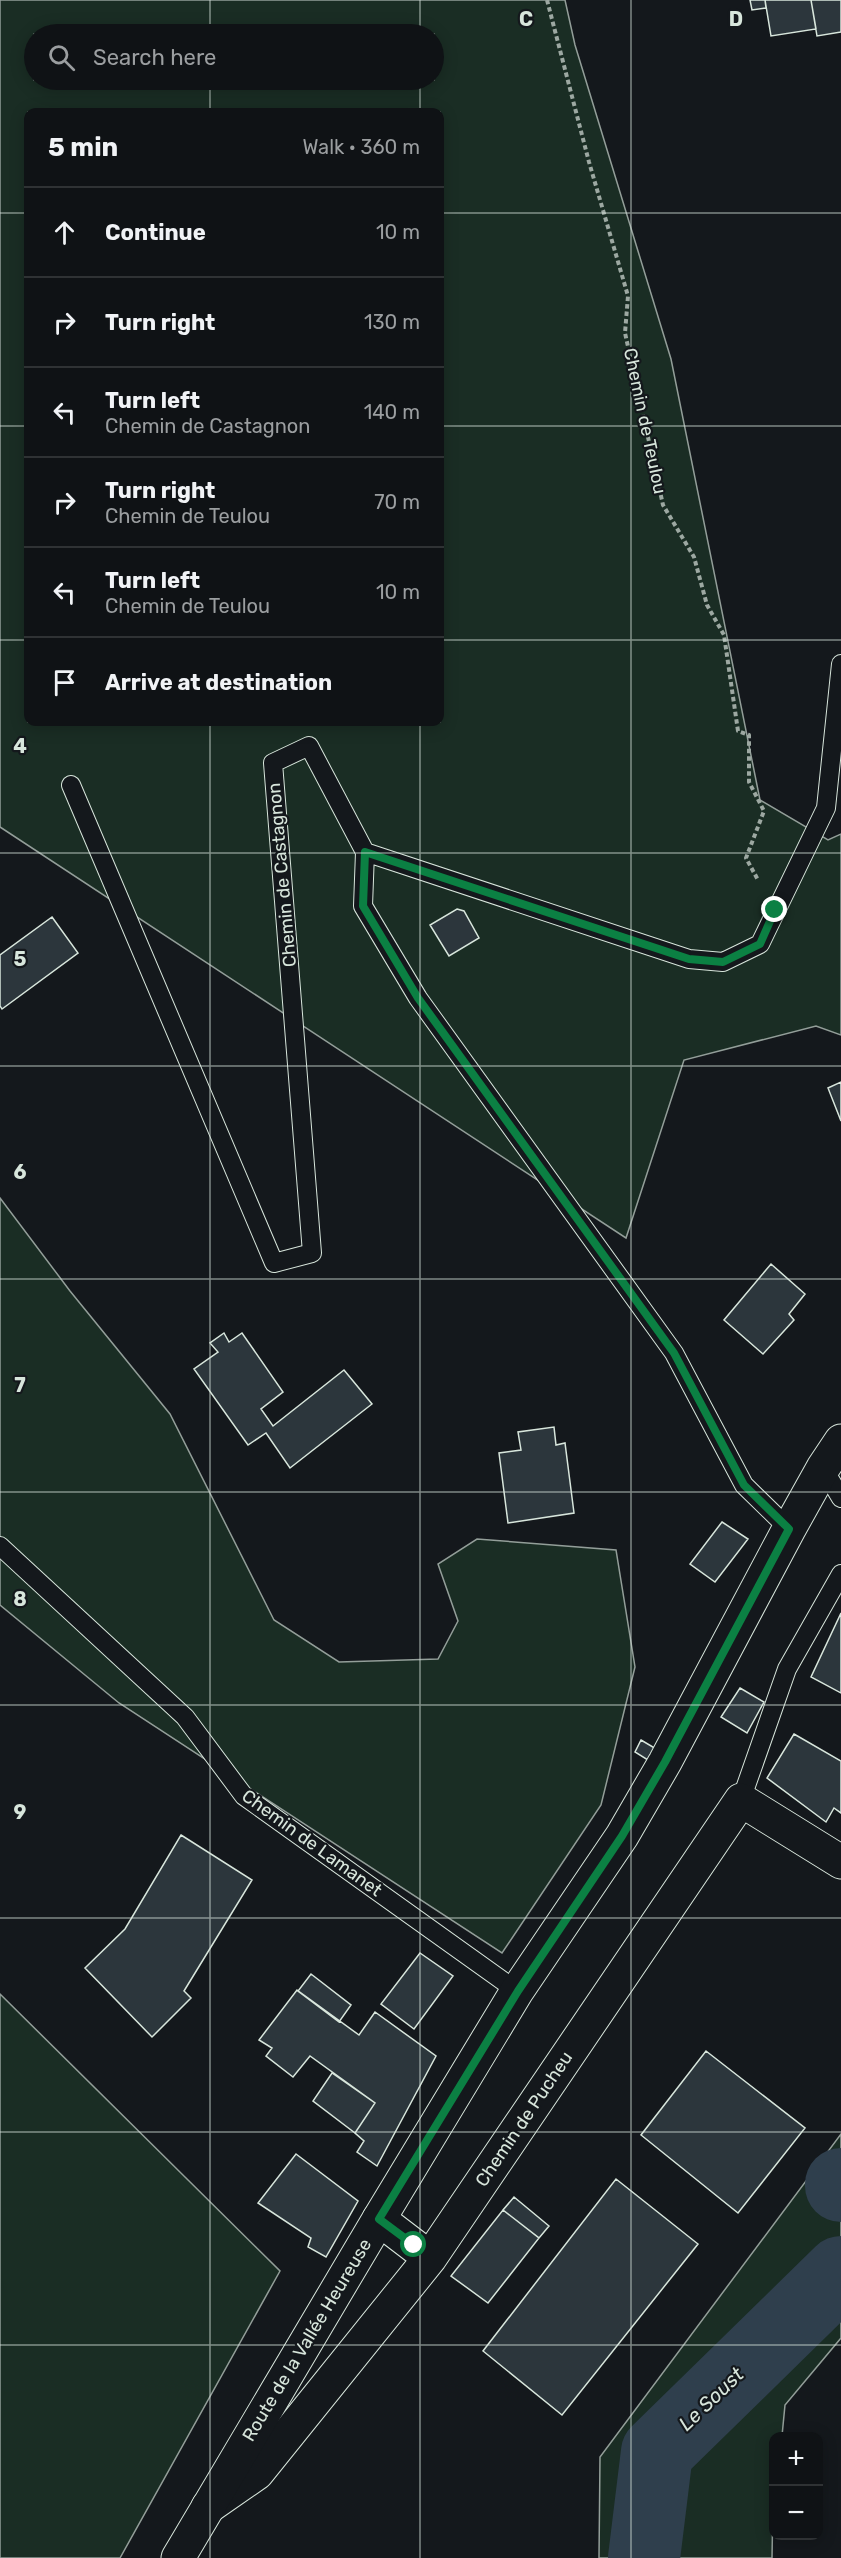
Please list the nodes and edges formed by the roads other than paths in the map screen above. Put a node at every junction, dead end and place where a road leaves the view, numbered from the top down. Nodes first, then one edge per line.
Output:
1 (841, 664) edge
2 (71, 785) dead end
3 (365, 852) junction
4 (841, 1442) edge
5 (823, 1468) junction
6 (841, 1498) edge
7 (789, 1529) junction
8 (0, 1546) edge
9 (841, 1574) edge
10 (741, 1800) junction
11 (841, 1862) edge
12 (518, 1991) junction
13 (379, 2219) junction
14 (430, 2258) junction
15 (208, 2506) junction
16 (178, 2558) edge

1 - 3 lane
2 - 3 lane, Chemin de Castagnon
3 - 7 lane, Chemin de Castagnon
4 - 5 street, Route de la Vallée Heureuse
5 - 6 lane
5 - 7 street, Route de la Vallée Heureuse
7 - 12 street, Route de la Vallée Heureuse
8 - 12 lane, Chemin de Lamanet
9 - 10 lane
10 - 11 street
10 - 14 street, Chemin de Pucheu
12 - 13 street, Route de la Vallée Heureuse
13 - 14 street
13 - 15 street, Route de la Vallée Heureuse
14 - 15 street, Chemin de Pucheu
15 - 16 street, Route de la Vallée Heureuse

